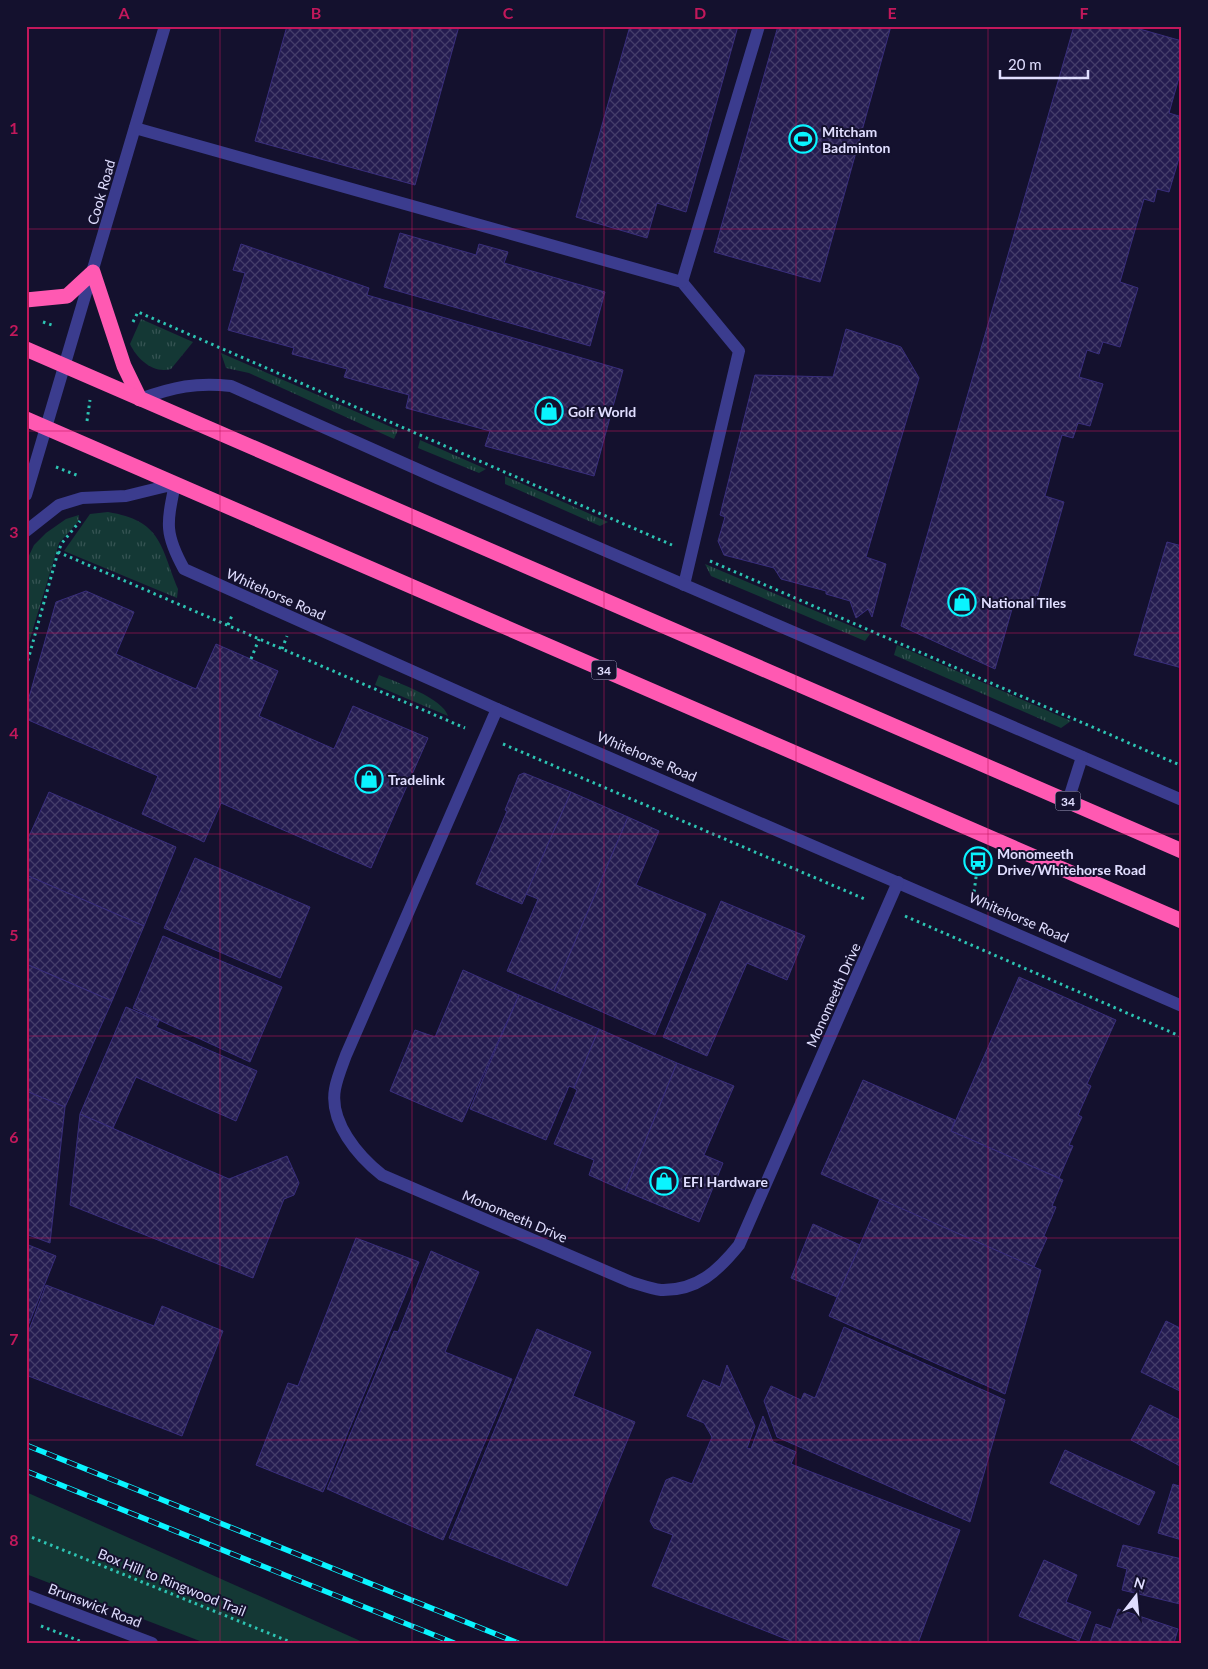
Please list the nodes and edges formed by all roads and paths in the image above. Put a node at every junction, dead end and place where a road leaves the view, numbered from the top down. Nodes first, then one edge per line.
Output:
1 (165, 26) edge
2 (759, 26) edge
3 (135, 128) junction
4 (93, 272) junction
5 (682, 282) junction
6 (26, 300) edge
7 (138, 312) dead end
8 (26, 349) edge
9 (65, 365) junction
10 (140, 399) junction
11 (26, 419) edge
12 (47, 427) junction
13 (176, 484) junction
14 (26, 495) edge
15 (26, 531) edge
16 (692, 553) junction
17 (684, 585) junction
18 (234, 612) dead end
19 (228, 625) junction
20 (287, 636) dead end
21 (259, 639) junction
22 (282, 649) junction
23 (251, 659) dead end
24 (26, 667) edge
25 (373, 680) dead end
26 (370, 687) junction
27 (497, 709) junction
28 (486, 736) junction
29 (1082, 757) junction
30 (1182, 766) edge
31 (1182, 800) edge
32 (1068, 802) junction
33 (1182, 851) edge
34 (898, 882) junction
35 (887, 908) junction
36 (1182, 921) edge
37 (1182, 1006) edge
38 (1182, 1037) edge
39 (26, 1535) edge
40 (26, 1595) edge
41 (35, 1624) dead end
42 (85, 1643) edge
43 (152, 1643) edge
44 (293, 1643) edge

1 - 3 street, Cook Road
2 - 5 street
3 - 4 street, Cook Road
3 - 5 street
4 - 6 highway
4 - 9 street, Cook Road
4 - 10 highway
5 - 16 street
7 - 16 path
8 - 9 highway, 34
9 - 10 highway, 34
9 - 12 street, Cook Road
10 - 17 street
10 - 32 highway, 34
11 - 12 highway, 34
12 - 13 highway, 34
12 - 14 street, Cook Road
13 - 15 street
13 - 27 street, Whitehorse Road
13 - 36 highway, 34
16 - 17 street
16 - 30 path
17 - 29 street
18 - 19 path
19 - 21 path
19 - 24 path
20 - 22 path
21 - 22 path
21 - 23 path
22 - 26 path
25 - 26 path
26 - 28 path
27 - 28 street, Monomeeth Drive
27 - 34 street, Whitehorse Road
28 - 35 path
28 - 35 street, Monomeeth Drive
29 - 31 street
29 - 32 street
32 - 33 highway, 34
34 - 35 street, Monomeeth Drive
34 - 37 street, Whitehorse Road
35 - 38 path
39 - 44 path, Box Hill to Ringwood Trail
40 - 43 street, Brunswick Road
41 - 42 path

